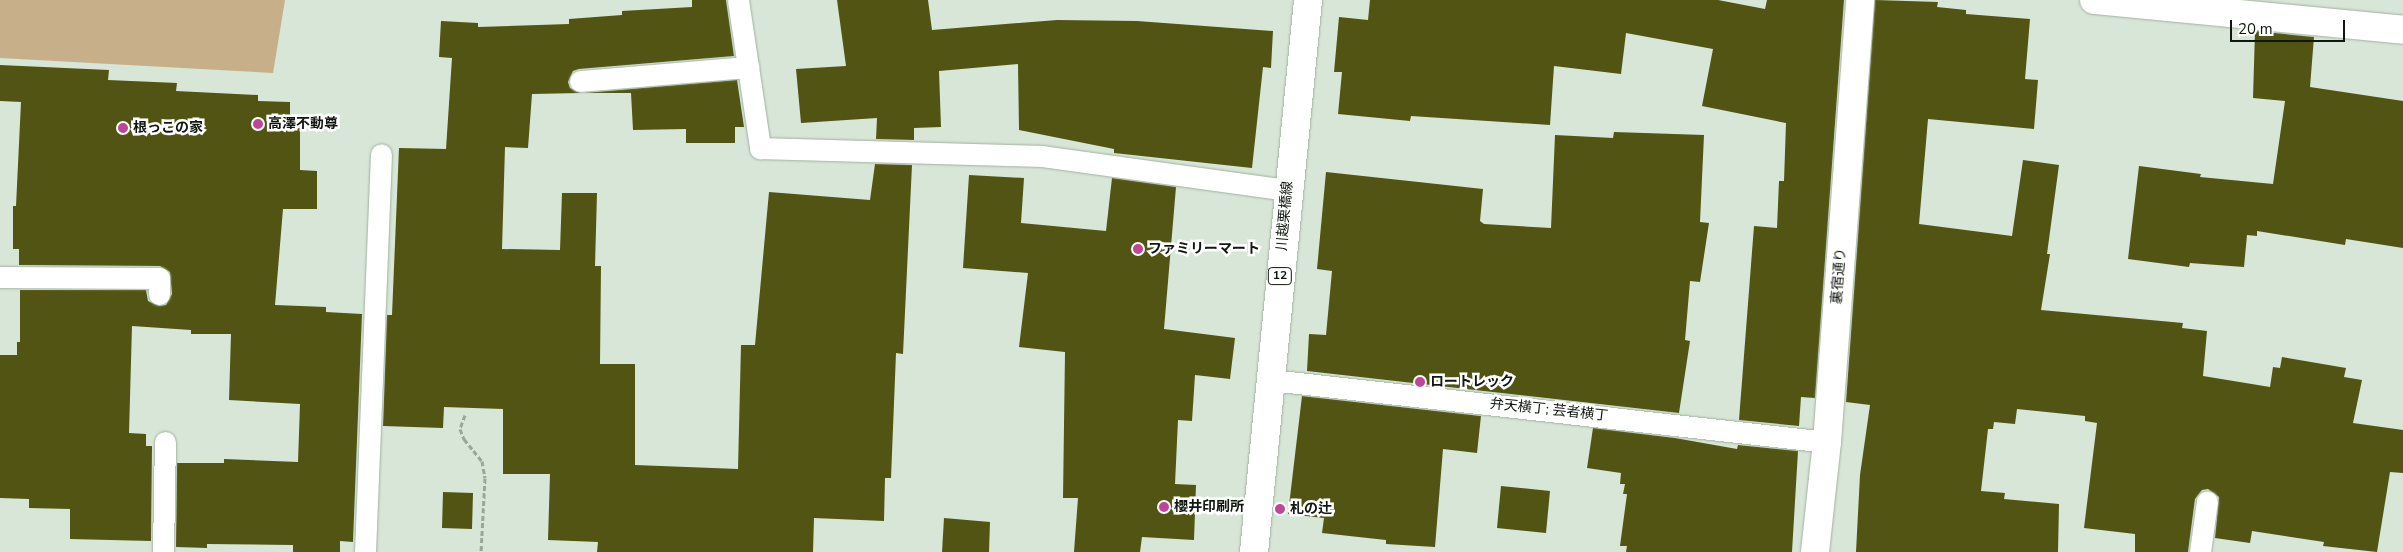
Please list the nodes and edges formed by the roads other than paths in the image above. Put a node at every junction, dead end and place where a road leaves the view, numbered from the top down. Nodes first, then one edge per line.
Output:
1 (738, 0) edge
2 (1308, 0) edge
3 (1860, 0) edge
4 (2094, 0) edge
5 (2403, 30) edge
6 (748, 67) junction
7 (580, 81) dead end
8 (380, 154) dead end
9 (1287, 190) junction
10 (0, 277) edge
11 (159, 294) dead end
12 (1271, 380) junction
13 (165, 442) dead end
14 (1827, 442) junction
15 (2207, 501) dead end
16 (163, 552) edge
17 (365, 552) edge
18 (1254, 552) edge
19 (1815, 552) edge
20 (2200, 552) edge

1 - 6 lane
2 - 9 street, 川越栗橋線 / 12
3 - 14 street, 裏宿通り
4 - 5 street
6 - 7 lane
6 - 9 lane
8 - 17 lane
9 - 12 street, 川越栗橋線 / 12
10 - 11 lane
12 - 14 lane, 弁天横丁; 芸者横丁
12 - 18 street, 川越栗橋線 / 12
13 - 16 lane
14 - 19 street, 裏宿通り
15 - 20 lane

